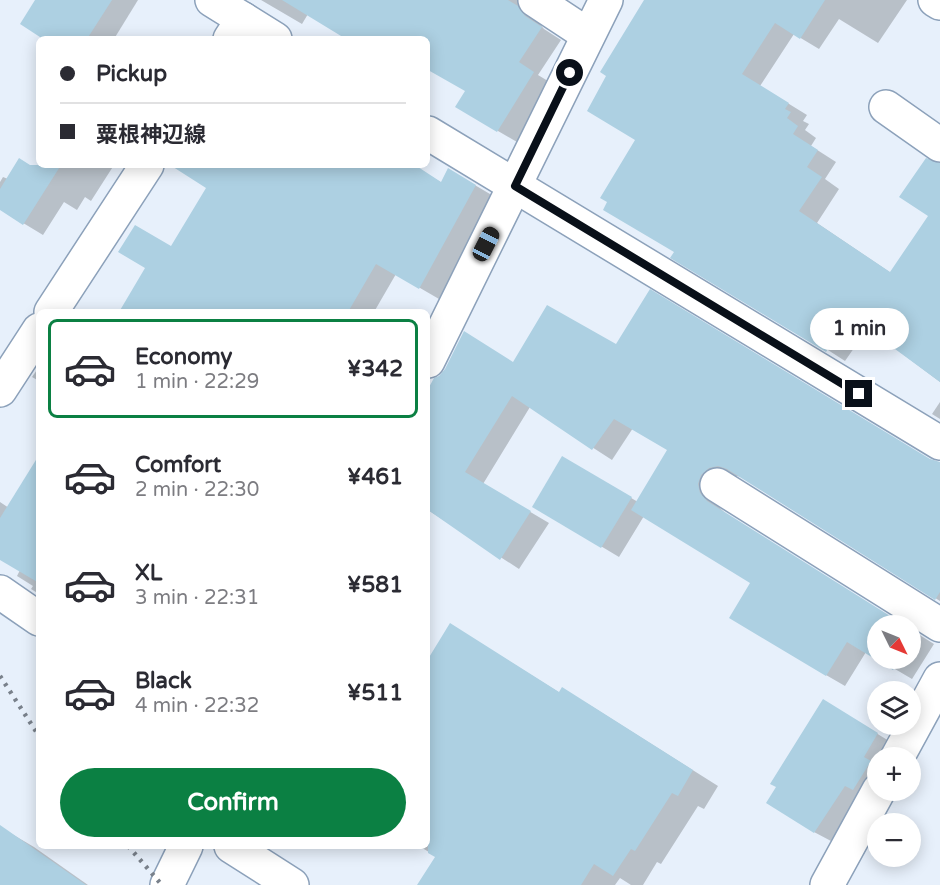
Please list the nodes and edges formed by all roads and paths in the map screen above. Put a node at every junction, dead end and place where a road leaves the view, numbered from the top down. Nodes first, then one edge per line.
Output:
1 (212, 0) edge
2 (535, 0) edge
3 (606, 0) edge
4 (935, 0) edge
5 (940, 3) edge
6 (236, 29) edge
7 (588, 35) junction
8 (263, 36) edge
9 (886, 107) dead end
10 (430, 134) edge
11 (940, 145) edge
12 (145, 168) edge
13 (515, 186) junction
14 (53, 309) edge
15 (36, 335) edge
16 (430, 357) edge
17 (0, 390) edge
18 (940, 443) edge
19 (717, 485) dead end
20 (0, 592) edge
21 (36, 618) edge
22 (940, 625) edge
23 (940, 679) edge
24 (903, 747) edge
25 (873, 801) edge
26 (185, 849) edge
27 (236, 849) edge
28 (167, 885) edge
29 (292, 885) edge
30 (827, 885) edge

1 - 6 street
2 - 7 street
3 - 7 street
4 - 5 street
6 - 8 street
7 - 13 street
9 - 11 street
10 - 13 street
12 - 14 street
13 - 16 street
13 - 18 street
15 - 17 street
19 - 22 street
20 - 21 street
23 - 24 street
25 - 30 street
26 - 28 street
27 - 29 street

